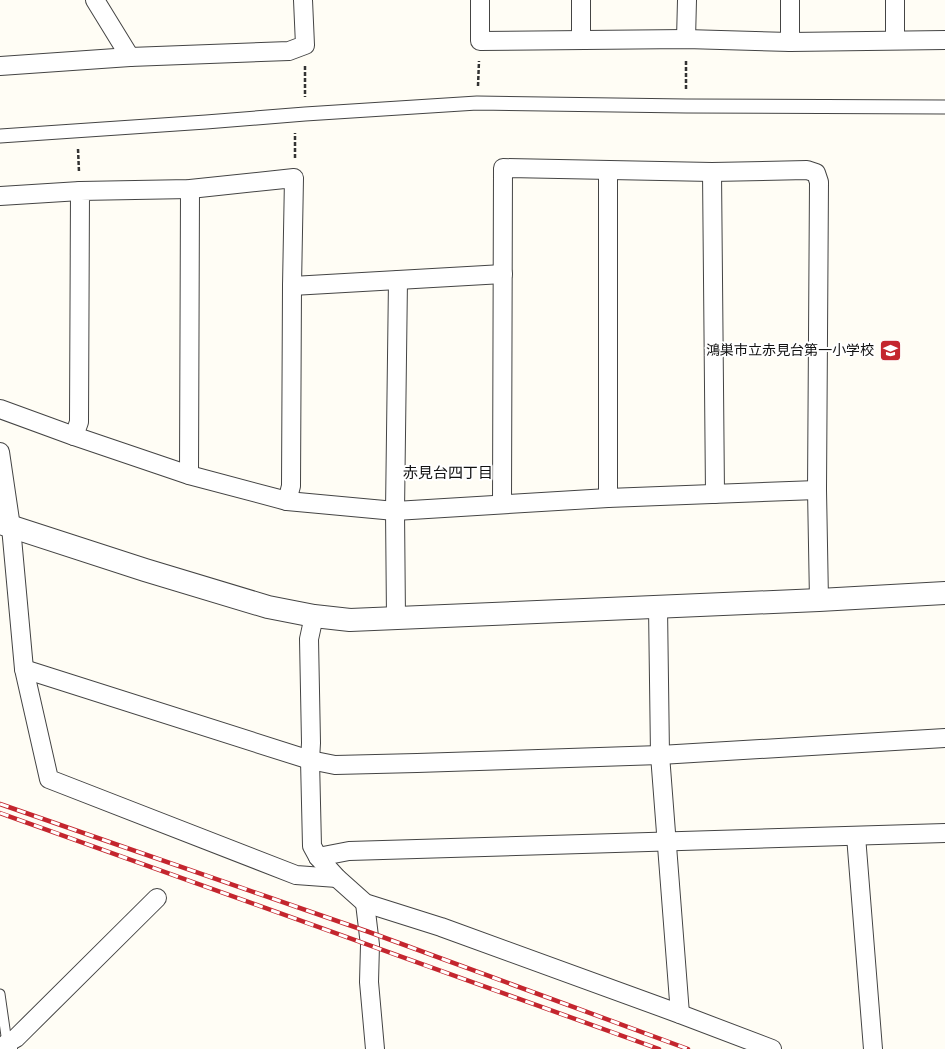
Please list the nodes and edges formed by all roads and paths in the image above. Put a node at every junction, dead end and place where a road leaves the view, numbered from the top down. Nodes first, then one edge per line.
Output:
1 (95, 0) edge
2 (303, 0) edge
3 (480, 0) edge
4 (581, 0) edge
5 (687, 0) edge
6 (790, 0) edge
7 (895, 0) edge
8 (686, 39) junction
9 (480, 40) junction
10 (581, 40) junction
11 (895, 40) junction
12 (945, 40) edge
13 (790, 42) junction
14 (305, 45) junction
15 (130, 56) junction
16 (0, 66) edge
17 (477, 103) junction
18 (686, 106) junction
19 (945, 107) edge
20 (305, 114) junction
21 (76, 130) junction
22 (0, 136) edge
23 (608, 170) junction
24 (712, 172) junction
25 (294, 178) junction
26 (190, 189) junction
27 (80, 190) junction
28 (0, 196) edge
29 (503, 274) junction
30 (398, 280) junction
31 (292, 286) junction
32 (0, 409) edge
33 (74, 436) junction
34 (0, 452) edge
35 (189, 475) junction
36 (817, 490) junction
37 (715, 494) junction
38 (608, 498) junction
39 (286, 501) junction
40 (502, 504) junction
41 (395, 511) junction
42 (6, 525) edge
43 (945, 593) edge
44 (819, 600) junction
45 (658, 607) junction
46 (314, 616) junction
47 (396, 618) junction
48 (24, 669) junction
49 (945, 738) edge
50 (660, 755) junction
51 (310, 760) junction
52 (945, 833) edge
53 (856, 836) junction
54 (667, 841) junction
55 (318, 857) junction
56 (337, 878) junction
57 (157, 898) dead end
58 (365, 903) junction
59 (0, 994) edge
60 (680, 1014) junction
61 (7, 1046) edge
62 (375, 1049) edge
63 (772, 1049) edge
64 (873, 1049) edge

1 - 15 street
2 - 14 street
3 - 9 street
4 - 10 street
5 - 8 street
6 - 13 street
7 - 11 street
8 - 10 street
8 - 13 street
8 - 18 path
9 - 10 street
9 - 17 path
11 - 12 street
11 - 13 street
14 - 15 street
14 - 20 path
15 - 16 street
17 - 18 street
17 - 20 street
18 - 19 street
20 - 21 street
20 - 25 path
21 - 22 street
21 - 27 path
23 - 24 street
23 - 29 street
23 - 38 street
24 - 36 street
24 - 37 street
25 - 26 street
25 - 31 street
26 - 27 street
26 - 35 street
27 - 28 street
27 - 33 street
29 - 30 street
29 - 40 street
30 - 31 street
30 - 41 street
31 - 39 street
32 - 33 street
33 - 35 street
34 - 42 street
35 - 39 street
36 - 37 street
36 - 44 street
37 - 38 street
38 - 40 street
39 - 41 street
40 - 41 street
41 - 47 street
42 - 46 street
42 - 48 street
43 - 44 street
44 - 45 street
45 - 47 street
45 - 50 street
46 - 47 street
46 - 51 street
48 - 51 street
48 - 56 street
49 - 50 street
50 - 51 street
50 - 54 street
51 - 55 street
52 - 53 street
53 - 54 street
53 - 64 street
54 - 55 street
54 - 60 street
55 - 56 street
56 - 58 street
57 - 61 street
58 - 60 street
58 - 62 street
59 - 61 lane
60 - 63 street

